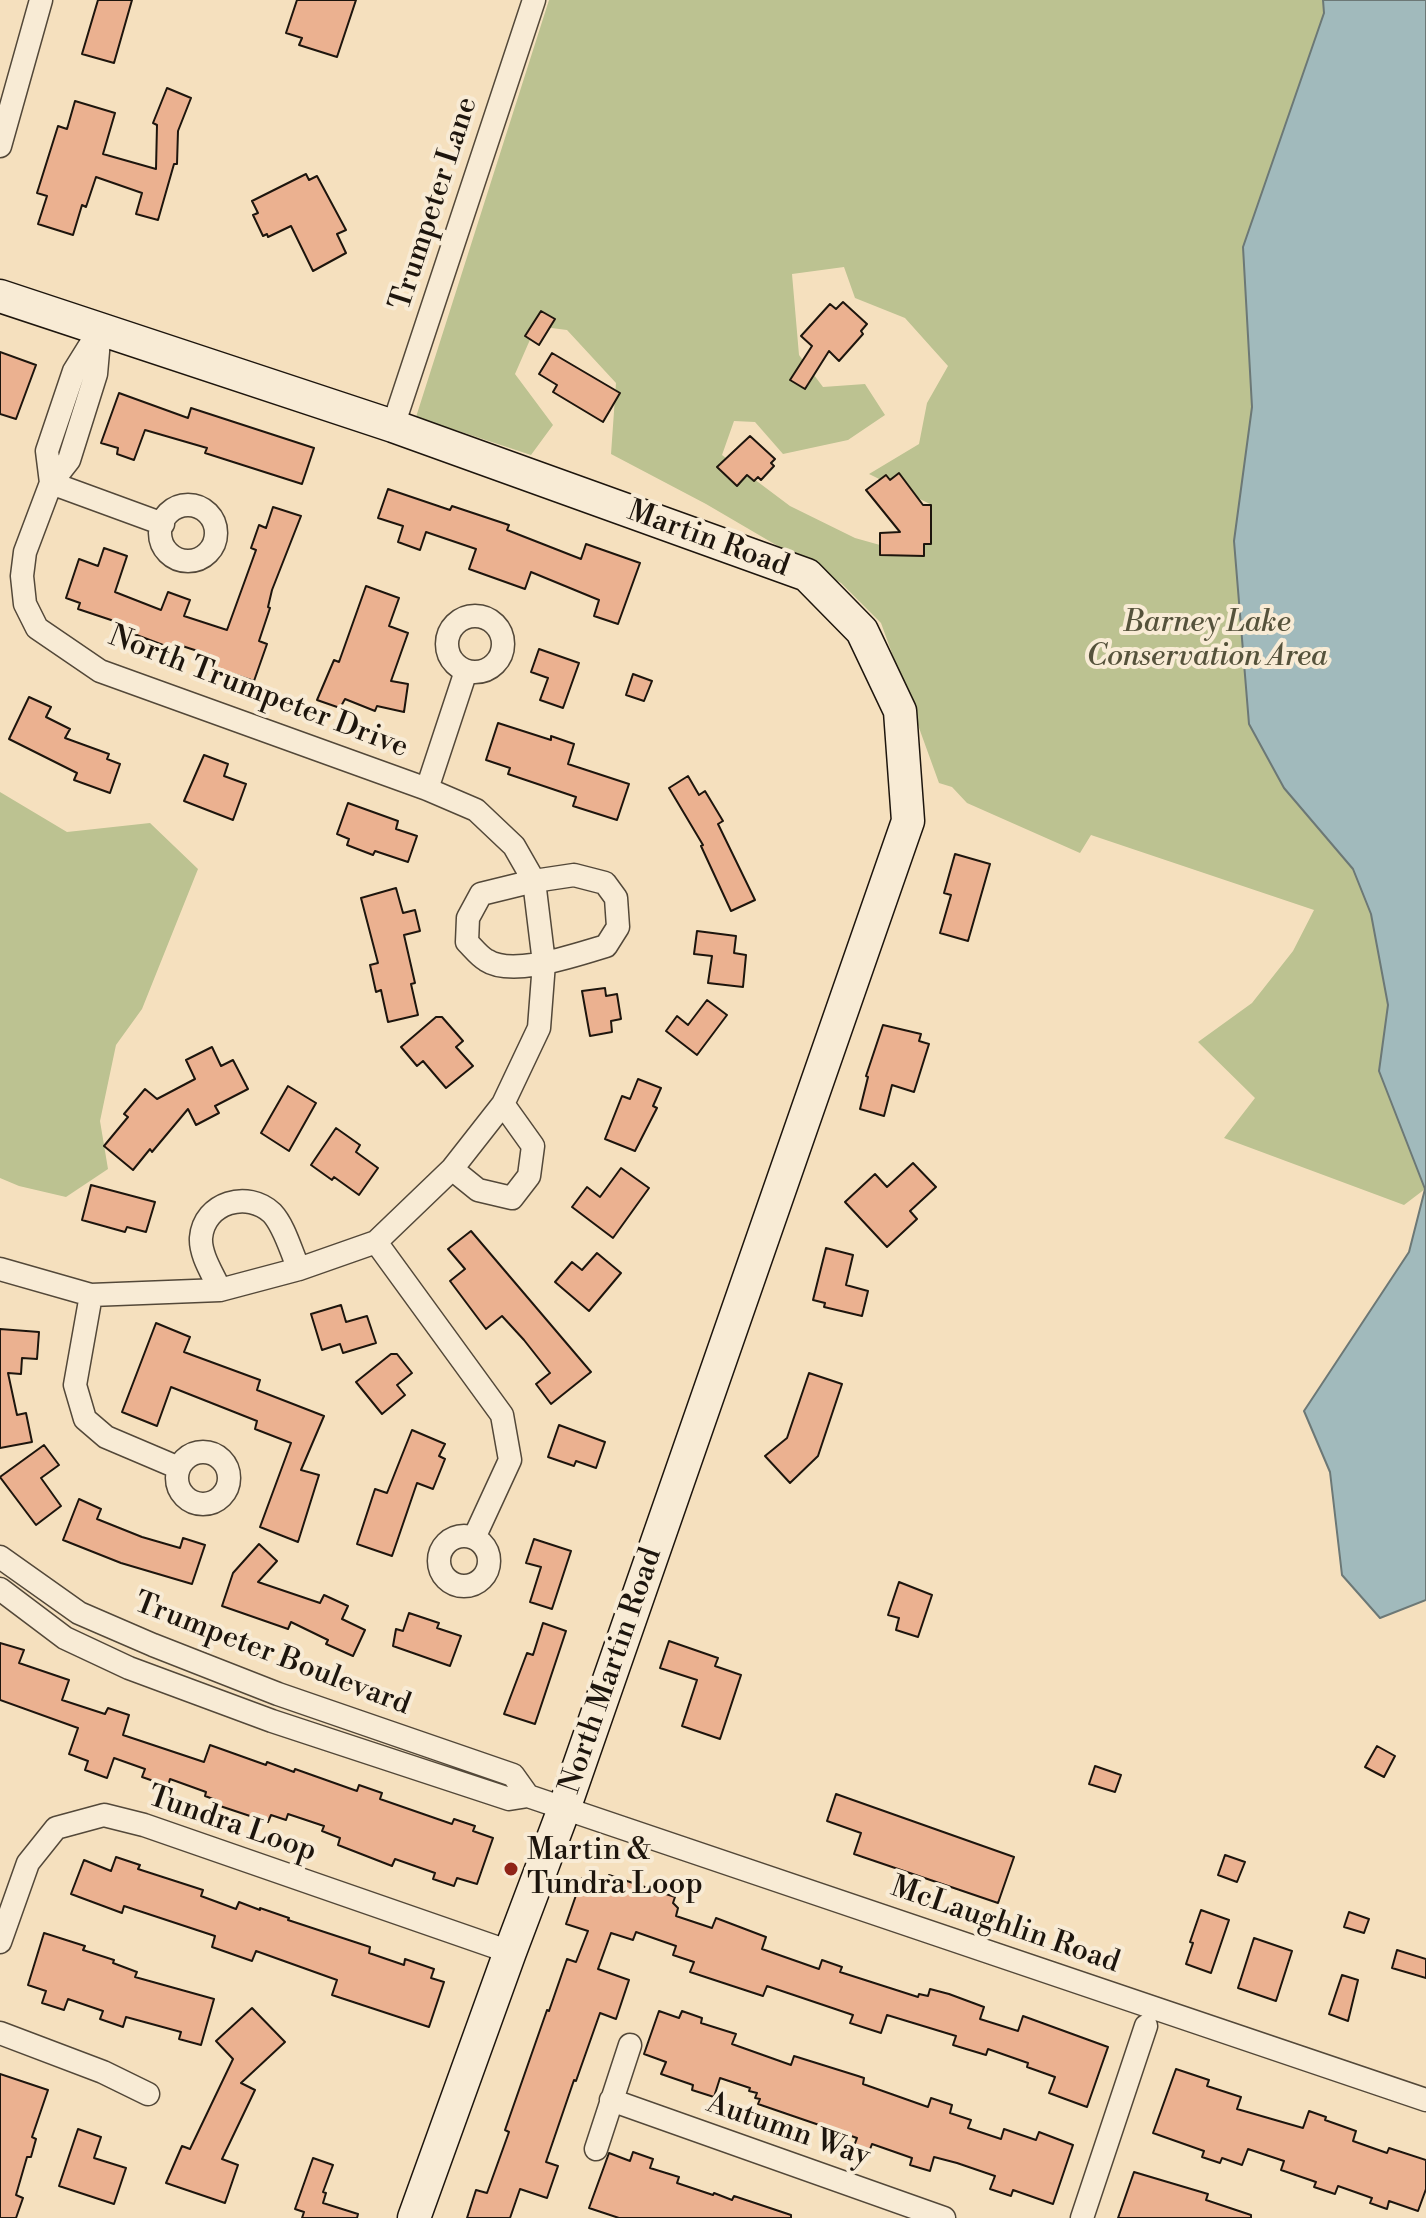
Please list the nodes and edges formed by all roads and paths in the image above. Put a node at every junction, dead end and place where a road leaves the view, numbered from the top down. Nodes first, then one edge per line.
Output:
1 (41, 0) edge
2 (534, 0) edge
3 (0, 146) edge
4 (0, 296) edge
5 (100, 329) junction
6 (393, 426) junction
7 (51, 483) junction
8 (163, 524) dead end
9 (466, 671) dead end
10 (427, 789) junction
11 (534, 881) junction
12 (544, 963) junction
13 (503, 1104) junction
14 (452, 1169) junction
15 (770, 1212) joint
16 (376, 1242) junction
17 (0, 1269) edge
18 (299, 1269) junction
19 (220, 1290) junction
20 (91, 1295) junction
21 (179, 1468) dead end
22 (474, 1538) dead end
23 (0, 1557) edge
24 (0, 1589) edge
25 (528, 1796) junction
26 (564, 1809) junction
27 (0, 1942) edge
28 (510, 1952) junction
29 (1146, 2026) dead end
30 (0, 2033) edge
31 (630, 2045) dead end
32 (148, 2094) dead end
33 (611, 2100) junction
34 (1426, 2100) edge
35 (596, 2149) dead end
36 (414, 2218) edge
37 (944, 2218) edge
38 (1082, 2218) edge

1 - 3 street
2 - 6 street, Trumpeter Lane
4 - 5 street, Martin Road
5 - 6 street, Martin Road
5 - 7 street, North Trumpeter Drive
6 - 15 street, Martin Road
7 - 8 street
7 - 10 street, North Trumpeter Drive
9 - 10 street, North Trumpeter Drive
10 - 11 street, North Trumpeter Drive
11 - 12 street, North Trumpeter Drive
11 - 12 street
11 - 12 street
12 - 13 street, North Trumpeter Drive
13 - 14 street, North Trumpeter Drive
13 - 14 street
14 - 16 street, North Trumpeter Drive
15 - 26 street, North Martin Road
16 - 18 street, North Trumpeter Drive
16 - 22 street
17 - 20 street, North Trumpeter Drive
18 - 19 street, North Trumpeter Drive
18 - 19 street
19 - 20 street, North Trumpeter Drive
20 - 21 street
23 - 25 street, Trumpeter Boulevard
24 - 25 street, Trumpeter Boulevard
25 - 26 street, Trumpeter Boulevard
26 - 28 street, North Martin Road
26 - 34 street, McLaughlin Road
27 - 28 street, Tundra Loop
28 - 36 street, North Martin Road
29 - 38 street
30 - 32 street
31 - 33 street
33 - 35 street
33 - 37 street, Autumn Way

